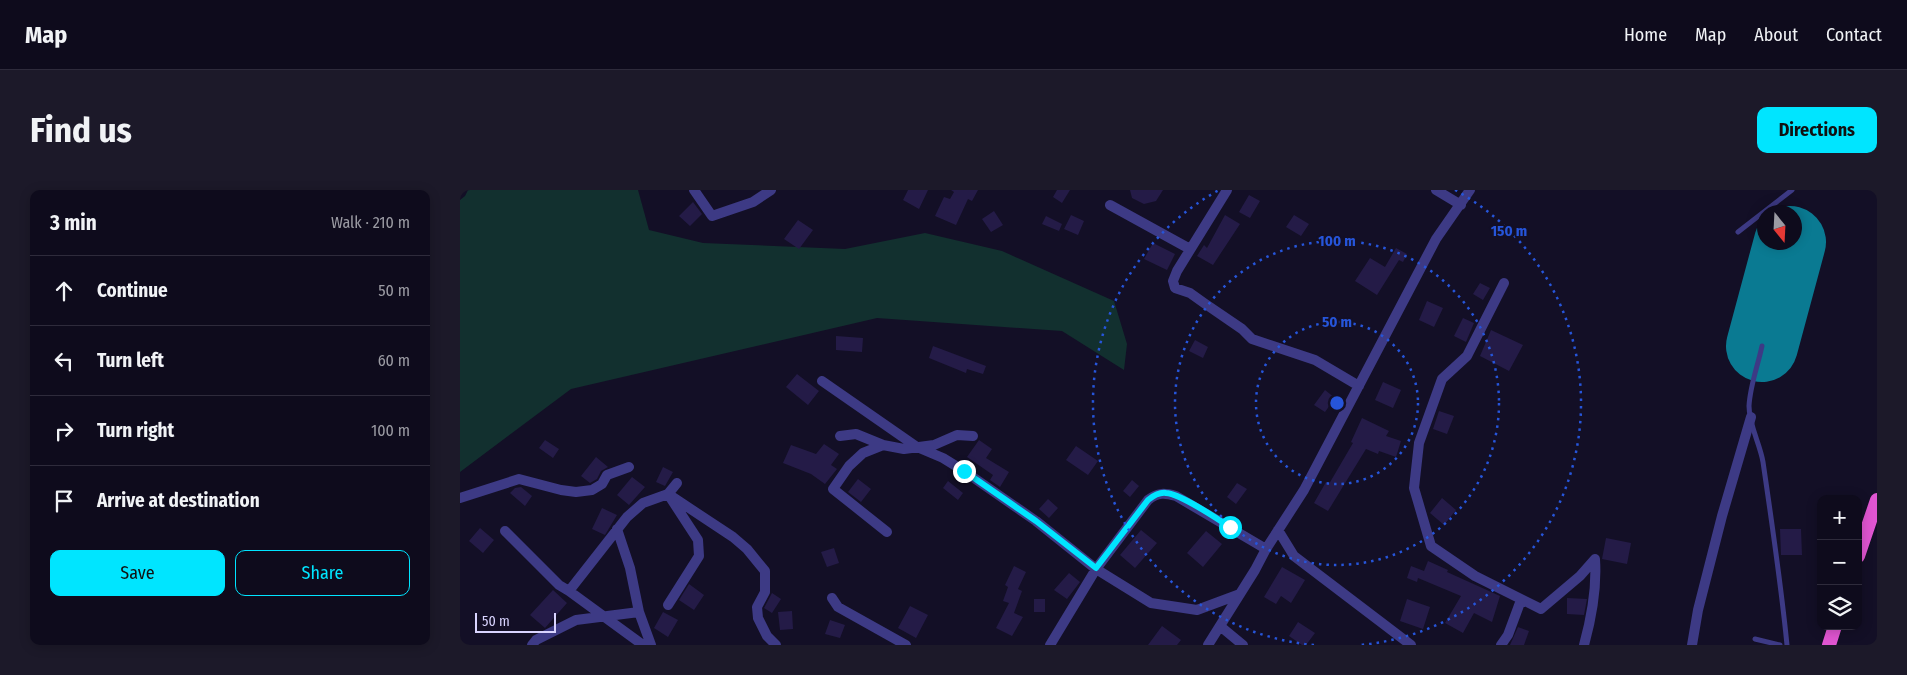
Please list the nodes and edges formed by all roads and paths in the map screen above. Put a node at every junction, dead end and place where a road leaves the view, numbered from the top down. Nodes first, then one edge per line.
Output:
1 (694, 190) edge
2 (771, 190) edge
3 (1227, 190) edge
4 (1436, 190) edge
5 (1470, 190) edge
6 (1792, 190) edge
7 (1110, 205) dead end
8 (1461, 205) junction
9 (1738, 232) dead end
10 (1190, 249) junction
11 (1504, 283) dead end
12 (1762, 346) dead end
13 (822, 381) dead end
14 (1359, 386) junction
15 (1751, 416) junction
16 (840, 436) dead end
17 (973, 436) dead end
18 (883, 445) junction
19 (917, 447) junction
20 (628, 467) dead end
21 (677, 483) dead end
22 (668, 494) junction
23 (460, 498) edge
24 (1877, 500) edge
25 (617, 528) junction
26 (1278, 530) junction
27 (505, 531) dead end
28 (887, 532) dead end
29 (1862, 544) edge
30 (1266, 549) junction
31 (1096, 568) junction
32 (569, 591) junction
33 (1240, 594) junction
34 (832, 598) dead end
35 (1521, 600) junction
36 (668, 605) dead end
37 (639, 612) junction
38 (604, 616) junction
39 (1220, 626) junction
40 (1834, 630) edge
41 (1755, 639) dead end
42 (532, 645) edge
43 (643, 645) edge
44 (651, 645) edge
45 (776, 645) edge
46 (906, 645) edge
47 (1050, 645) edge
48 (1208, 645) edge
49 (1242, 645) edge
50 (1412, 645) edge
51 (1501, 645) edge
52 (1584, 645) edge
53 (1692, 645) edge
54 (1780, 645) edge
55 (1787, 645) edge
56 (1829, 645) edge

1 - 2 street
3 - 10 street
4 - 8 street
5 - 8 street
6 - 9 lane
7 - 10 street
8 - 14 street
10 - 14 street
11 - 35 street
12 - 15 lane
13 - 19 street
14 - 26 street
15 - 53 street
15 - 55 lane
16 - 18 street
17 - 19 street
18 - 19 street
18 - 28 street
19 - 31 street
20 - 23 street
21 - 22 street
22 - 25 street
22 - 36 street
22 - 45 street
24 - 29 highway
25 - 32 street
25 - 37 street
26 - 30 street
26 - 50 street
27 - 32 street
30 - 31 street
30 - 33 street
31 - 33 street
31 - 47 street
32 - 38 street
33 - 39 street
34 - 46 street
35 - 51 street
35 - 52 street
37 - 38 street
37 - 44 street
38 - 42 street
38 - 43 street
39 - 48 street
39 - 49 street
40 - 56 highway
41 - 54 lane

